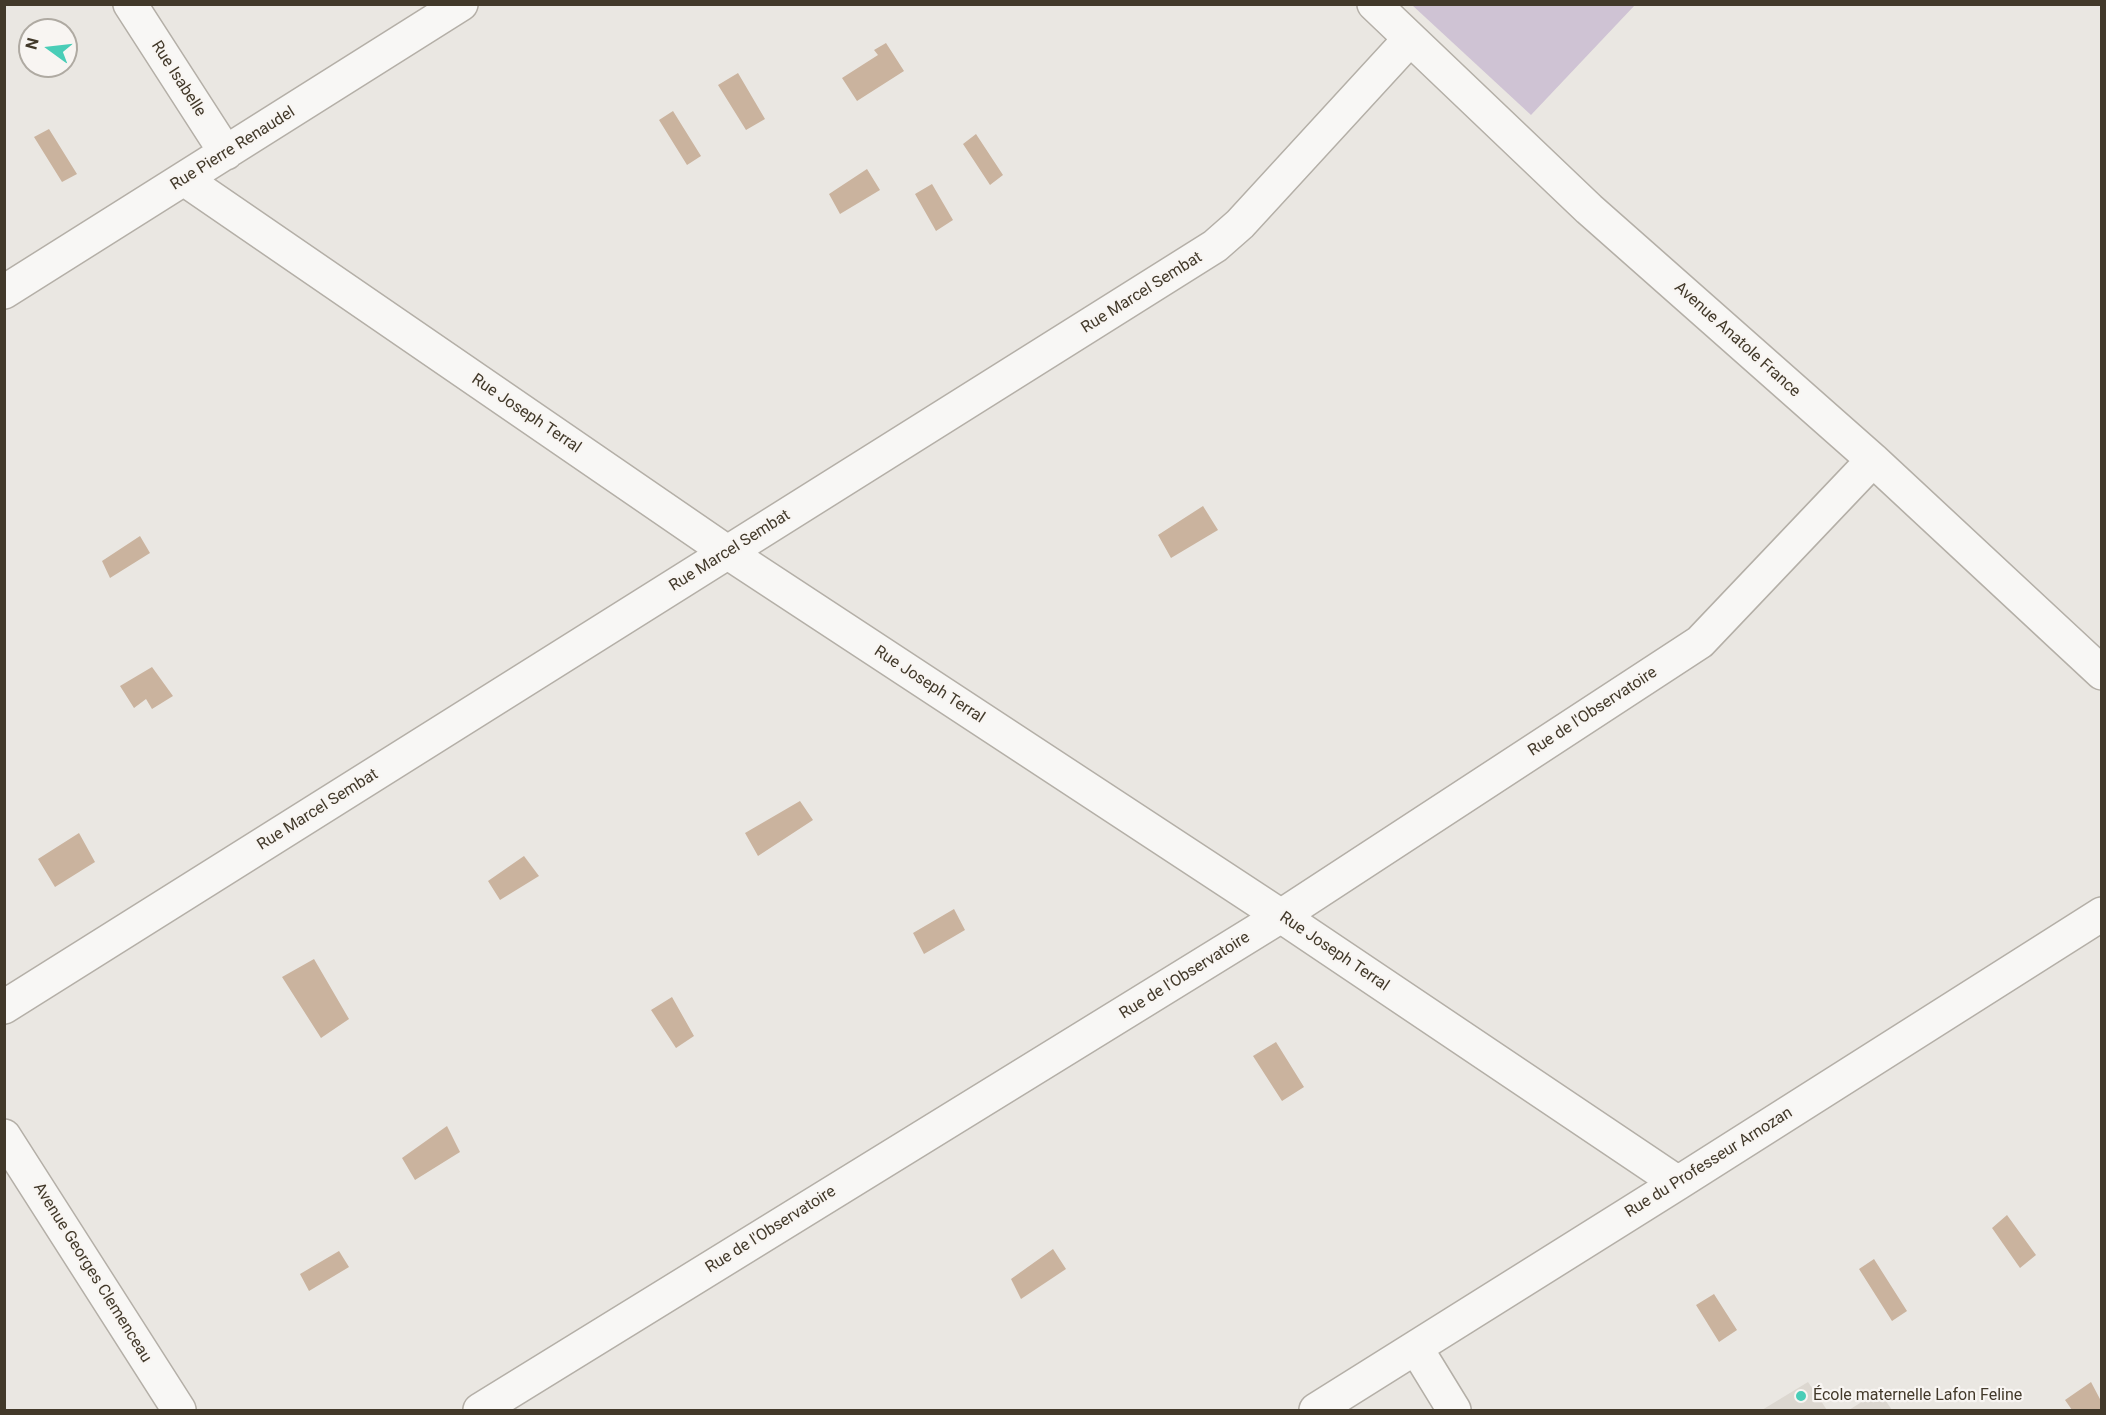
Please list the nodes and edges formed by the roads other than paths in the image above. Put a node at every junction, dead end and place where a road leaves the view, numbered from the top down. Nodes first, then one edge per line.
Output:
1 (130, 4) edge
2 (461, 4) edge
3 (1374, 4) edge
4 (1409, 40) junction
5 (226, 153) junction
6 (184, 179) junction
7 (4, 292) edge
8 (1873, 460) junction
9 (727, 552) junction
10 (2102, 673) edge
11 (2102, 914) edge
12 (1281, 916) junction
13 (4, 1007) edge
14 (4, 1136) edge
15 (1678, 1183) junction
16 (1416, 1348) junction
17 (179, 1410) edge
18 (480, 1410) edge
19 (1316, 1410) edge
20 (1454, 1410) edge

1 - 5 street, Rue Isabelle
2 - 5 street, Rue Pierre Renaudel
3 - 4 street, Avenue Anatole France
4 - 8 street, Avenue Anatole France
4 - 9 street, Rue Marcel Sembat
5 - 6 street, Rue Pierre Renaudel
6 - 7 street, Rue Pierre Renaudel
6 - 9 street, Rue Joseph Terral
8 - 10 street, Avenue Anatole France
8 - 12 street, Rue de l'Observatoire
9 - 12 street, Rue Joseph Terral
9 - 13 street, Rue Marcel Sembat
11 - 15 street, Rue du Professeur Arnozan
12 - 15 street, Rue Joseph Terral
12 - 18 street, Rue de l'Observatoire
14 - 17 street, Avenue Georges Clemenceau
15 - 16 street, Rue du Professeur Arnozan
16 - 19 street, Rue du Professeur Arnozan
16 - 20 street

